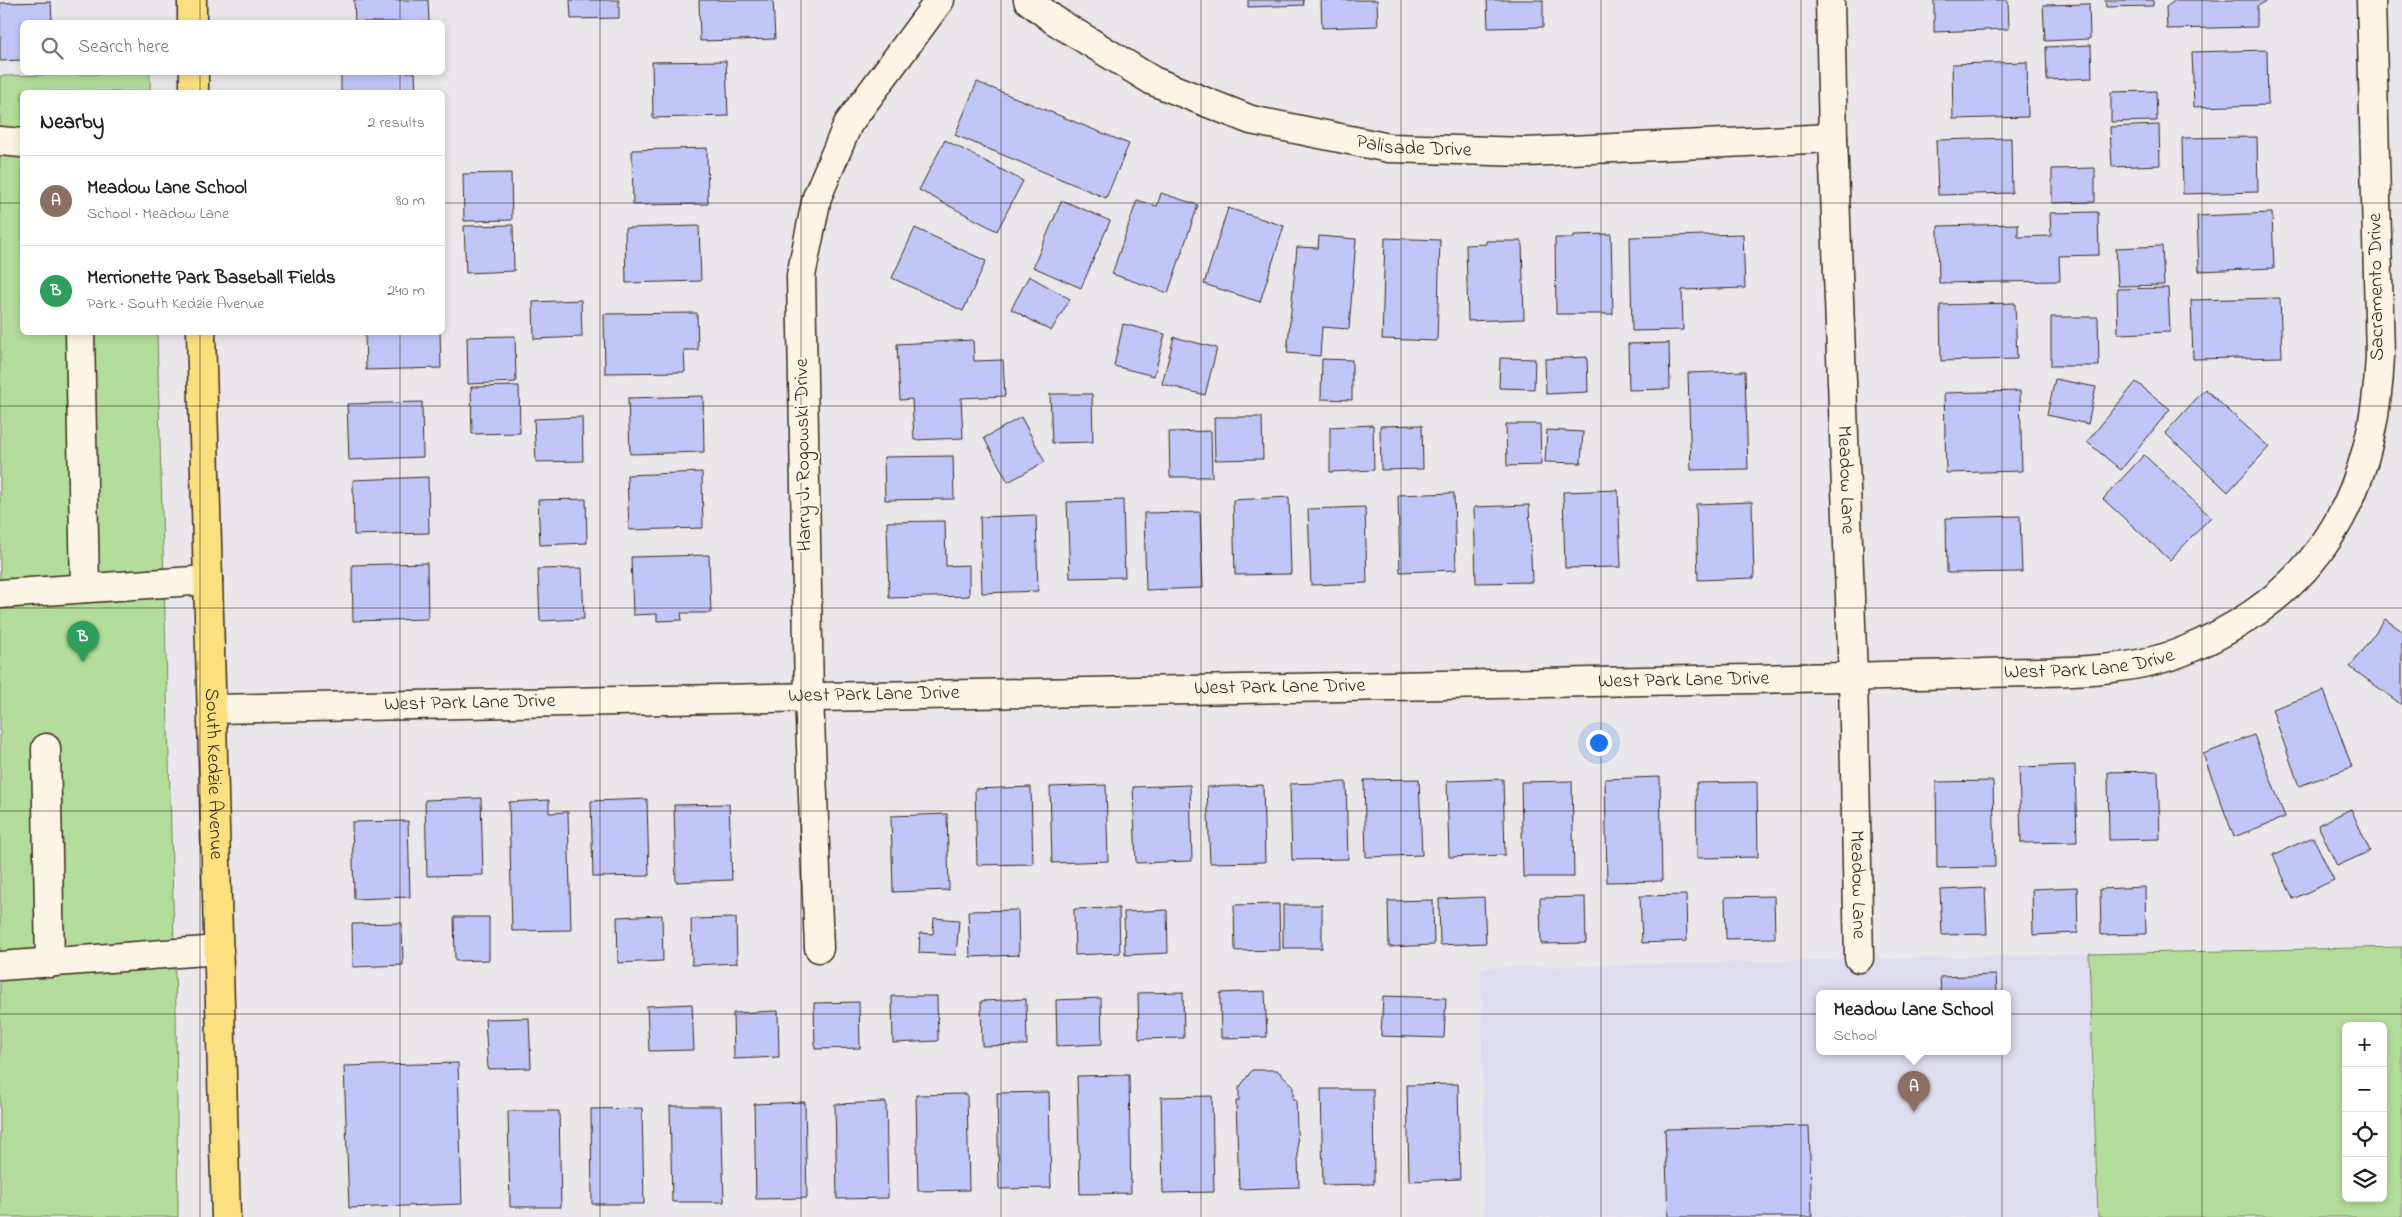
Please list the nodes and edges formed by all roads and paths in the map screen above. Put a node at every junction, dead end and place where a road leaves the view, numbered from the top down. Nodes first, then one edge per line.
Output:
1 (192, 0) edge
2 (940, 0) edge
3 (1028, 0) edge
4 (1830, 0) edge
5 (2371, 0) edge
6 (192, 20) edge
7 (194, 75) edge
8 (194, 90) edge
9 (1833, 138) junction
10 (0, 141) edge
11 (20, 143) edge
12 (80, 335) edge
13 (201, 335) edge
14 (2314, 560) joint
15 (208, 580) junction
16 (85, 588) junction
17 (0, 594) edge
18 (1853, 678) junction
19 (809, 695) junction
20 (212, 709) junction
21 (46, 748) dead end
22 (818, 948) dead end
23 (219, 950) junction
24 (1859, 958) dead end
25 (50, 963) junction
26 (0, 966) edge
27 (226, 1217) edge

1 - 6 main road
2 - 19 street, Harry J. Rogowski Drive
3 - 9 street, Palisade Drive
4 - 9 street, Meadow Lane
5 - 14 street, Sacramento Drive
7 - 8 main road
9 - 18 street, Meadow Lane
10 - 11 street
12 - 16 street
13 - 15 main road, South Kedzie Avenue
14 - 18 street, West Park Lane Drive
15 - 16 street
15 - 20 main road, South Kedzie Avenue
16 - 17 street
18 - 19 street, West Park Lane Drive
18 - 24 street, Meadow Lane
19 - 20 street, West Park Lane Drive
19 - 22 street, Harry J. Rogowski Drive
20 - 23 main road, South Kedzie Avenue
21 - 25 street
23 - 25 street
23 - 27 main road, South Kedzie Avenue
25 - 26 street

